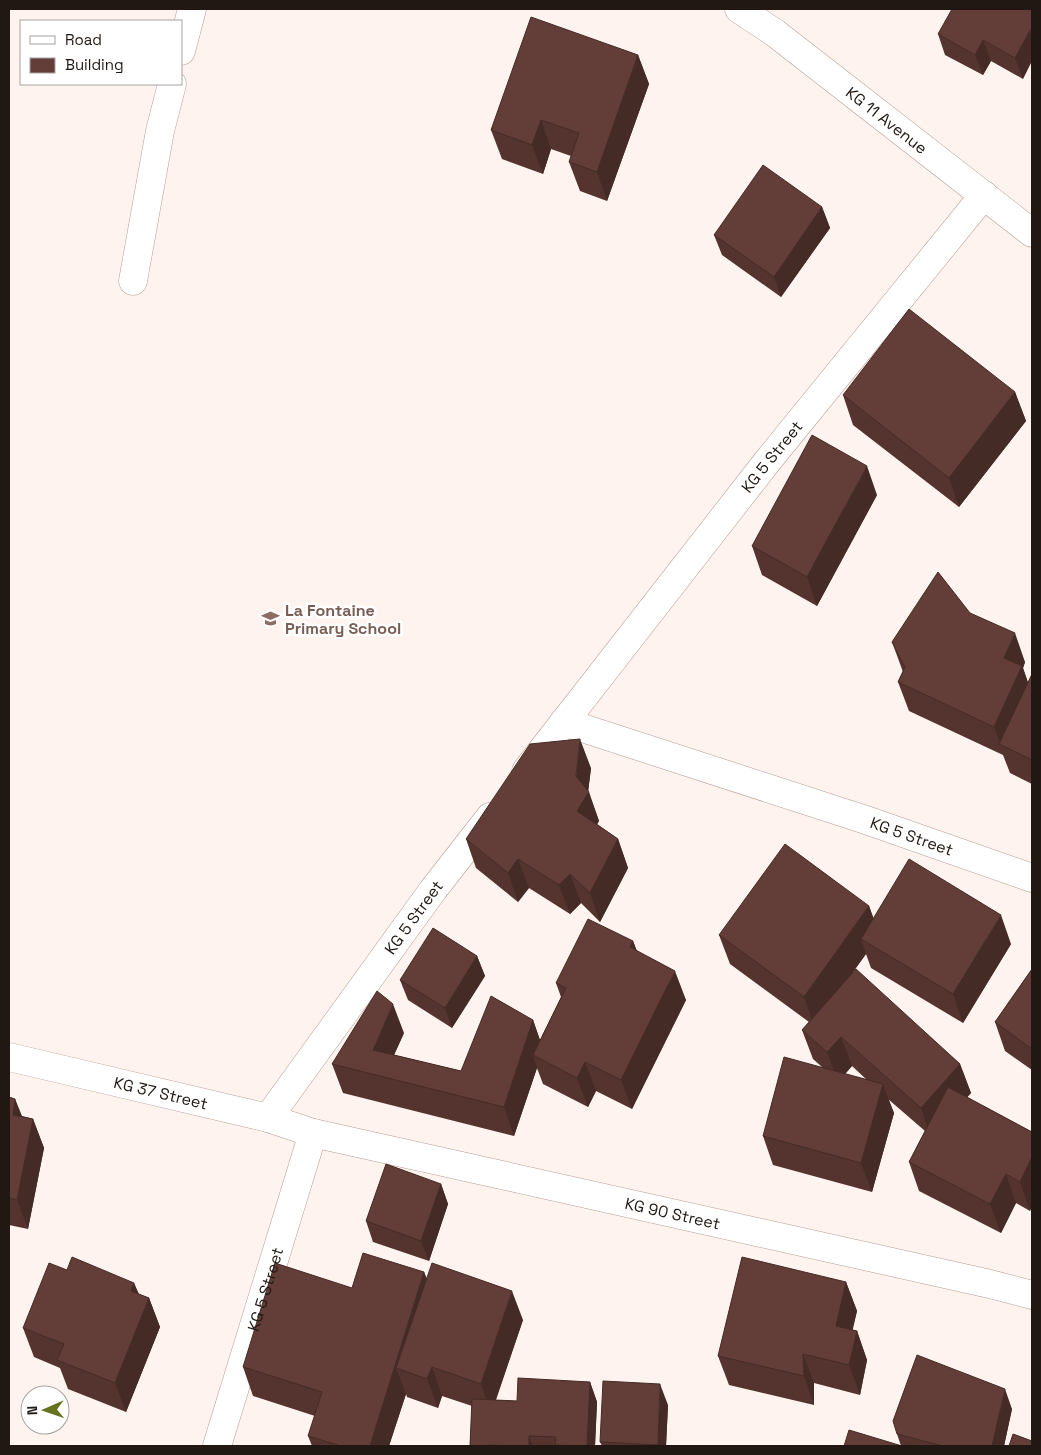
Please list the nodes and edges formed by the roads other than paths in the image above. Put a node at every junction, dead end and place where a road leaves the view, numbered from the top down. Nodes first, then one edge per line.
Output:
1 (192, 9) edge
2 (739, 9) edge
3 (182, 47) edge
4 (172, 85) edge
5 (984, 195) junction
6 (1032, 233) edge
7 (133, 282) dead end
8 (564, 722) junction
9 (1032, 878) edge
10 (9, 1057) edge
11 (268, 1118) junction
12 (313, 1134) junction
13 (1032, 1295) edge
14 (217, 1446) edge

1 - 3 street
2 - 5 street, KG 11 Avenue
4 - 7 street
5 - 6 street, KG 11 Avenue
5 - 8 street, KG 5 Street
8 - 9 street, KG 5 Street
8 - 11 street, KG 5 Street
10 - 11 street, KG 37 Street
11 - 12 street, KG 37 Street
12 - 13 street, KG 90 Street
12 - 14 street, KG 5 Street

